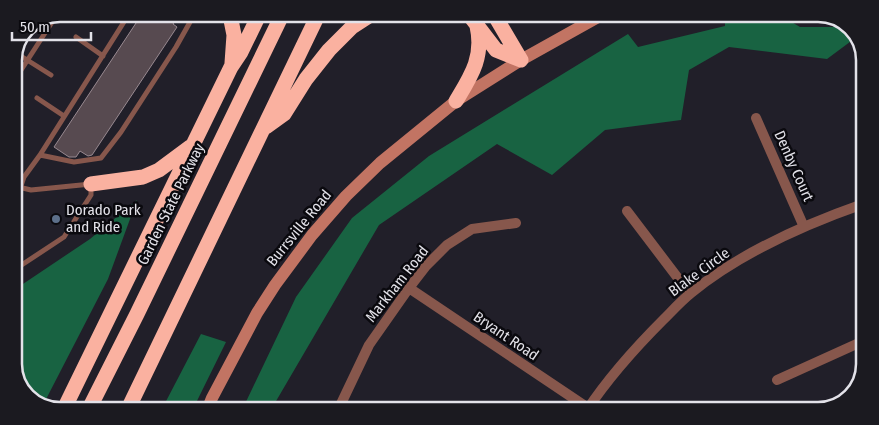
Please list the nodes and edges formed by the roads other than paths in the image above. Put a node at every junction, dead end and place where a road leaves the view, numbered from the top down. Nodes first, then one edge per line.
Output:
1 (123, 23) edge
2 (189, 23) edge
3 (232, 23) edge
4 (255, 23) edge
5 (278, 23) edge
6 (314, 23) edge
7 (358, 23) edge
8 (475, 23) edge
9 (476, 23) edge
10 (499, 23) edge
11 (587, 23) edge
12 (51, 24) edge
13 (76, 37) dead end
14 (103, 56) junction
15 (23, 58) edge
16 (521, 60) junction
17 (27, 61) junction
18 (23, 67) edge
19 (231, 67) junction
20 (51, 75) dead end
21 (37, 98) dead end
22 (456, 101) junction
23 (64, 116) junction
24 (756, 118) dead end
25 (262, 130) junction
26 (194, 143) junction
27 (40, 155) junction
28 (23, 180) edge
29 (91, 184) junction
30 (23, 189) edge
31 (856, 206) edge
32 (627, 211) dead end
33 (516, 223) dead end
34 (804, 227) junction
35 (23, 264) edge
36 (408, 288) junction
37 (690, 294) junction
38 (856, 344) edge
39 (777, 380) dead end
40 (67, 402) edge
41 (93, 402) edge
42 (131, 402) edge
43 (210, 402) edge
44 (342, 402) edge
45 (578, 402) edge
46 (593, 402) edge

1 - 14 lane
2 - 27 lane
3 - 19 highway
4 - 19 highway
5 - 41 highway, Garden State Parkway
6 - 25 highway
7 - 25 highway
8 - 22 highway
9 - 16 highway
10 - 16 highway
11 - 16 main road, Burrsville Road
12 - 17 lane
13 - 14 lane
14 - 23 lane
15 - 17 lane
16 - 22 main road, Burrsville Road
17 - 18 lane
17 - 20 lane
19 - 26 highway
21 - 23 lane
22 - 43 main road, Burrsville Road
23 - 27 lane
24 - 34 street, Denby Court
25 - 42 highway
26 - 29 highway
26 - 40 highway
27 - 28 lane
29 - 30 lane
29 - 35 lane
31 - 34 street, Blake Circle
32 - 37 street
33 - 36 street, Markham Road
34 - 37 street, Blake Circle
36 - 44 street, Markham Road
36 - 45 street, Bryant Road
37 - 46 street, Blake Circle
38 - 39 street

